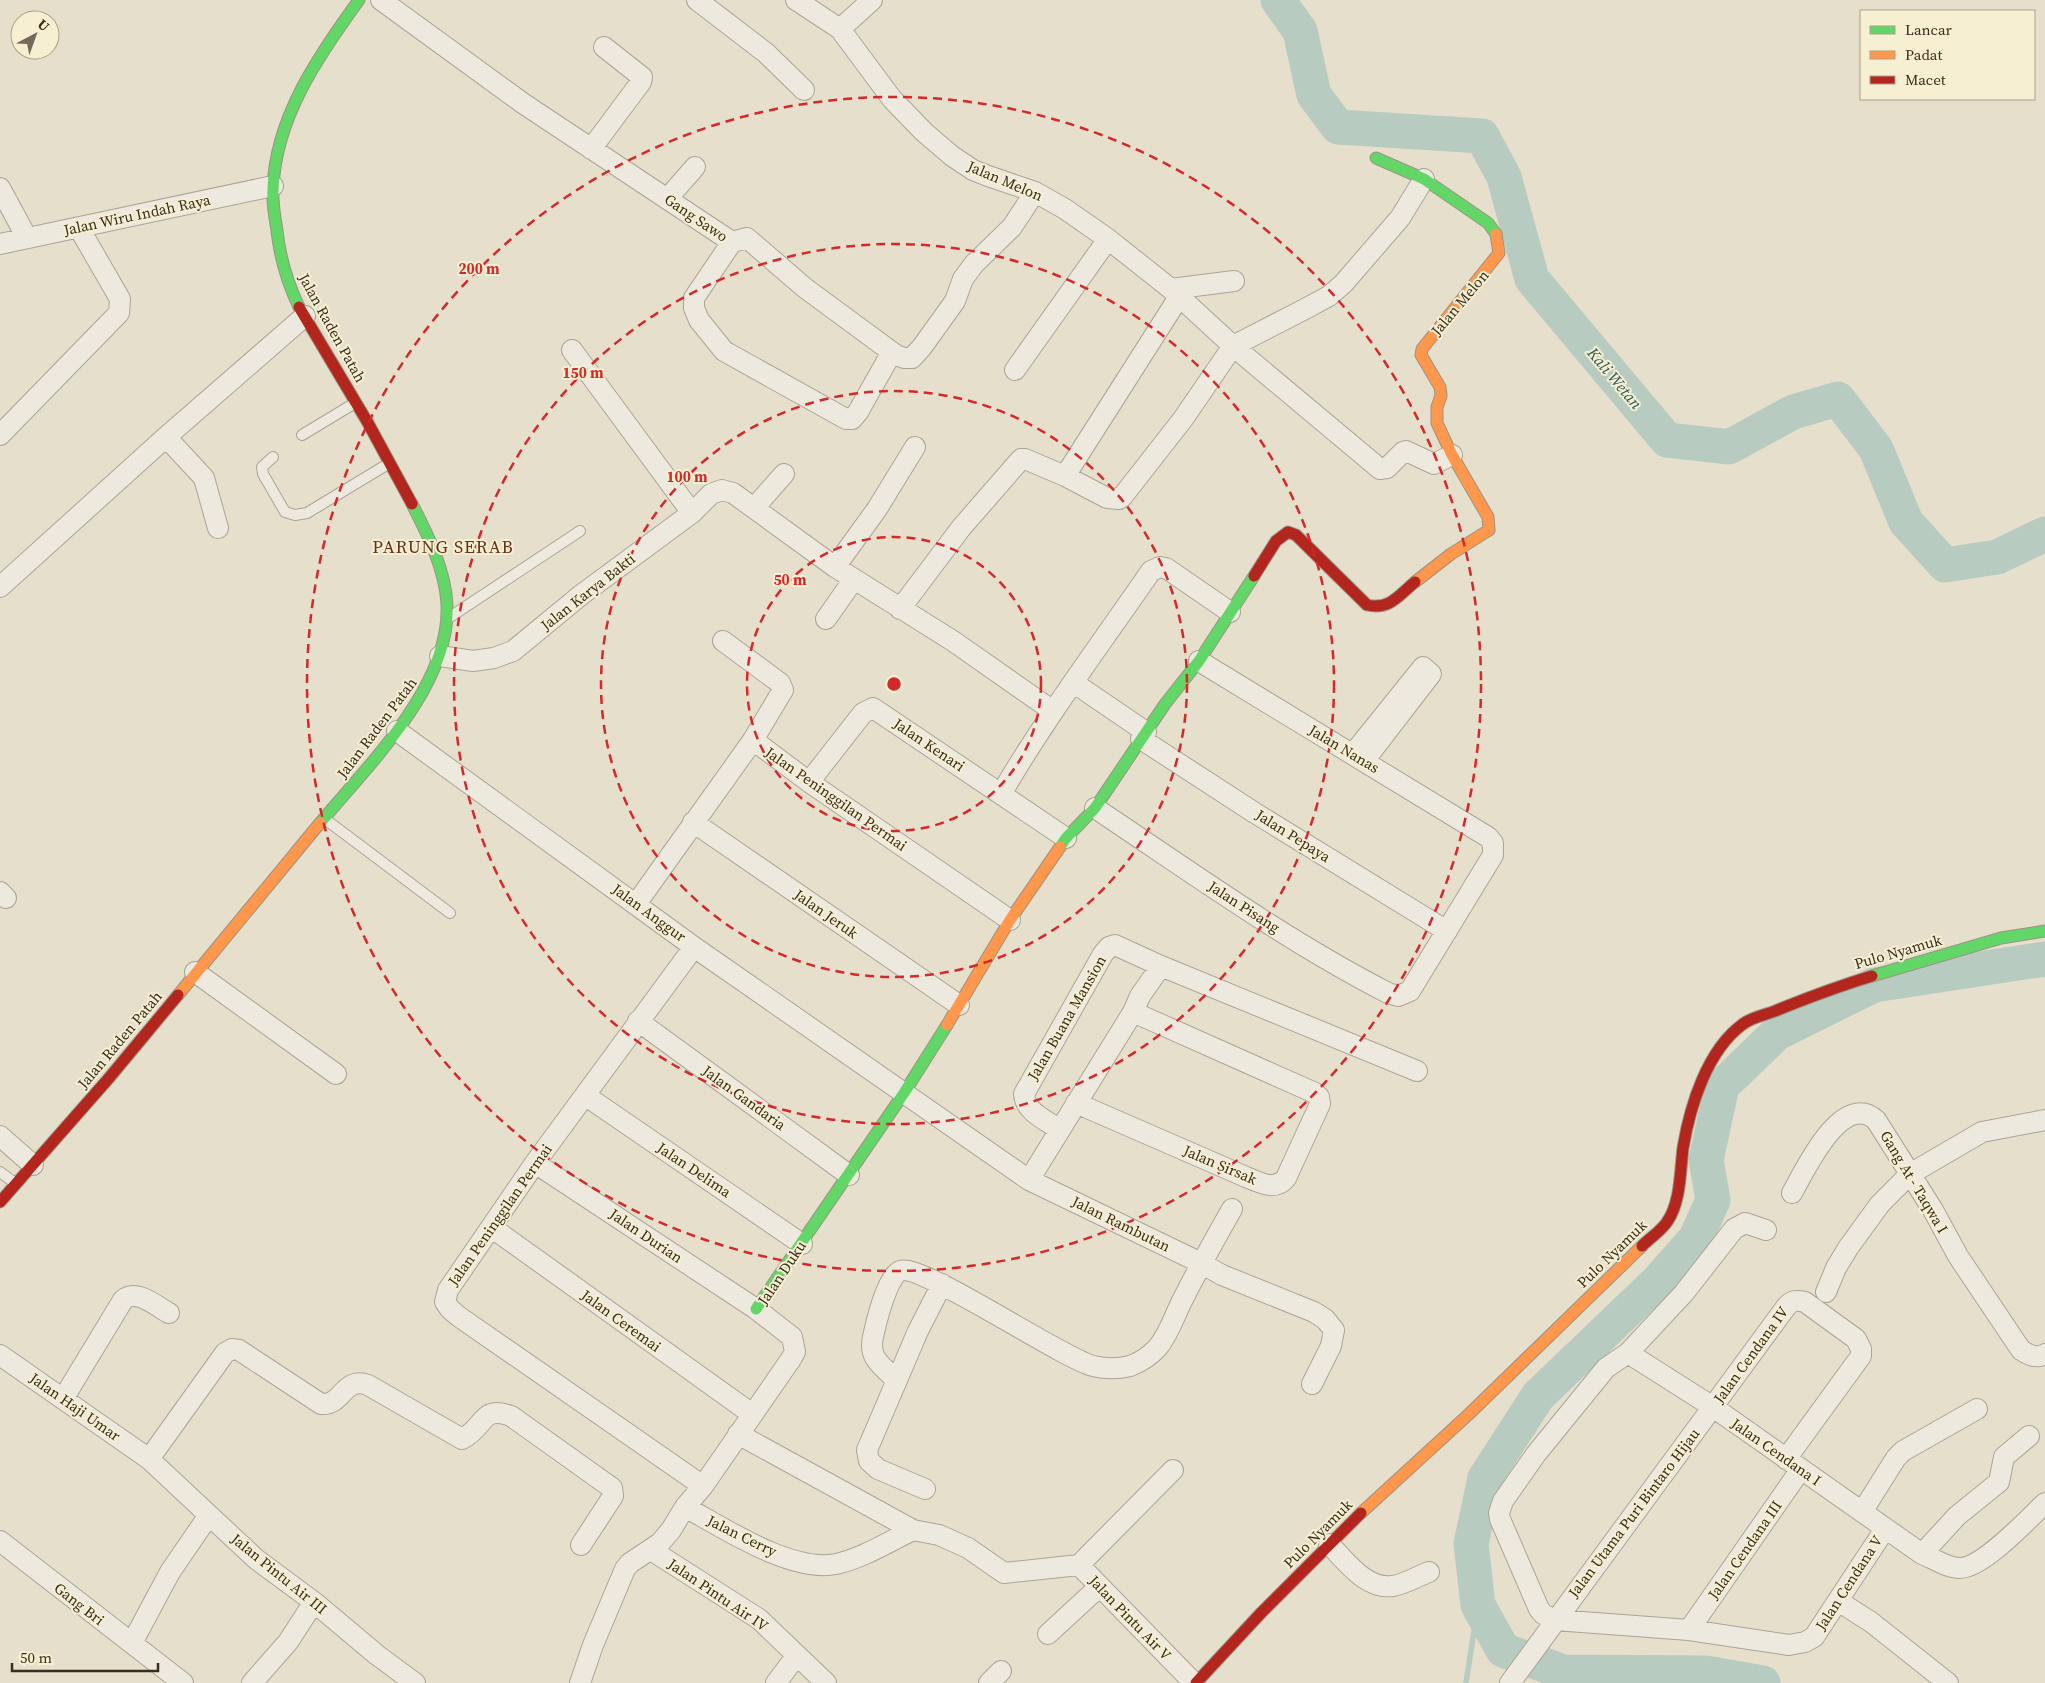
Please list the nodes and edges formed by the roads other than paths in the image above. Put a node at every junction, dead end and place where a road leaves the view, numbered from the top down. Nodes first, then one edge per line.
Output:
1 (359, 0) edge
2 (381, 0) edge
3 (796, 0) edge
4 (872, 0) edge
5 (700, 1) edge
6 (840, 29) junction
7 (604, 47) dead end
8 (804, 90) dead end
9 (591, 149) junction
10 (1376, 158) dead end
11 (695, 167) dead end
12 (1424, 178) junction
13 (273, 186) junction
14 (0, 188) edge
15 (1035, 192) junction
16 (667, 199) junction
17 (79, 228) junction
18 (27, 238) junction
19 (1108, 239) junction
20 (732, 242) junction
21 (0, 244) edge
22 (1234, 281) dead end
23 (1175, 293) junction
24 (305, 316) junction
25 (1233, 346) junction
26 (572, 350) dead end
27 (892, 352) junction
28 (1015, 370) dead end
29 (356, 403) junction
30 (0, 435) edge
31 (302, 435) dead end
32 (166, 436) junction
33 (915, 447) dead end
34 (1452, 455) junction
35 (273, 457) dead end
36 (391, 462) junction
37 (784, 474) dead end
38 (1065, 476) junction
39 (754, 508) junction
40 (692, 513) junction
41 (218, 528) dead end
42 (580, 531) dead end
43 (836, 567) junction
44 (854, 579) junction
45 (0, 587) edge
46 (900, 609) junction
47 (1230, 612) junction
48 (826, 618) dead end
49 (447, 619) junction
50 (723, 641) dead end
51 (440, 656) junction
52 (1199, 661) junction
53 (1074, 683) junction
54 (1053, 711) junction
55 (397, 730) junction
56 (1143, 736) junction
57 (753, 740) junction
58 (809, 782) junction
59 (1000, 794) junction
60 (1095, 808) junction
61 (324, 819) junction
62 (693, 822) junction
63 (1066, 838) junction
64 (636, 904) junction
65 (450, 913) dead end
66 (1010, 920) junction
67 (1447, 931) junction
68 (2045, 931) edge
69 (694, 946) junction
70 (1161, 966) junction
71 (195, 972) junction
72 (959, 1005) junction
73 (1133, 1012) junction
74 (638, 1021) junction
75 (1417, 1071) dead end
76 (336, 1074) dead end
77 (904, 1093) junction
78 (586, 1096) junction
79 (1076, 1103) junction
80 (2045, 1120) edge
81 (1060, 1130) junction
82 (0, 1136) edge
83 (536, 1163) junction
84 (33, 1165) junction
85 (0, 1172) edge
86 (1910, 1174) junction
87 (849, 1176) junction
88 (1029, 1180) junction
89 (17, 1184) junction
90 (1792, 1193) dead end
91 (0, 1202) edge
92 (1232, 1209) dead end
93 (491, 1227) junction
94 (1766, 1230) dead end
95 (802, 1244) junction
96 (1201, 1263) junction
97 (942, 1284) junction
98 (1826, 1292) dead end
99 (756, 1309) junction
100 (170, 1313) dead end
101 (1856, 1339) joint
102 (1628, 1353) junction
103 (2045, 1354) edge
104 (0, 1355) edge
105 (896, 1380) junction
106 (1312, 1384) dead end
107 (62, 1399) junction
108 (1712, 1407) junction
109 (1464, 1409) dead end
110 (1977, 1409) dead end
111 (752, 1414) junction
112 (1447, 1433) junction
113 (738, 1434) junction
114 (2029, 1436) dead end
115 (149, 1459) junction
116 (1794, 1464) junction
117 (1173, 1470) dead end
118 (703, 1486) junction
119 (925, 1489) dead end
120 (2045, 1503) edge
121 (685, 1507) junction
122 (1862, 1512) junction
123 (209, 1515) junction
124 (1885, 1529) junction
125 (918, 1531) junction
126 (0, 1541) edge
127 (1330, 1544) junction
128 (581, 1545) dead end
129 (656, 1546) junction
130 (1922, 1554) junction
131 (1079, 1565) junction
132 (1430, 1572) dead end
133 (1099, 1587) junction
134 (1838, 1601) junction
135 (314, 1602) junction
136 (1550, 1627) junction
137 (1689, 1630) junction
138 (1048, 1634) dead end
139 (1814, 1637) joint
140 (132, 1643) junction
141 (797, 1655) junction
142 (183, 1683) edge
143 (252, 1683) edge
144 (415, 1683) edge
145 (580, 1683) edge
146 (776, 1683) edge
147 (826, 1683) edge
148 (1195, 1683) edge
149 (1510, 1683) edge
150 (1948, 1683) edge

1 - 13 street, Jalan Raden Patah
2 - 9 street, Gang Sawo
3 - 6 street
4 - 6 street
5 - 8 street
6 - 15 street, Jalan Melon
7 - 9 street
9 - 16 street, Gang Sawo
10 - 12 street, Jalan Melon
11 - 16 street
12 - 25 street
12 - 34 street, Jalan Melon
13 - 17 street, Jalan Wiru Indah Raya
13 - 24 street, Jalan Raden Patah
14 - 18 street
15 - 19 street, Jalan Melon
15 - 27 street, Gang Sawo
16 - 20 street, Gang Sawo
17 - 18 street, Jalan Wiru Indah Raya
17 - 30 street
18 - 21 street, Jalan Wiru Indah Raya
19 - 23 street, Jalan Melon
19 - 28 street
20 - 27 street, Gang Sawo
20 - 27 street
22 - 23 street
23 - 25 street, Jalan Melon
23 - 38 street
24 - 29 street, Jalan Raden Patah
24 - 32 street
25 - 34 street, Jalan Melon
25 - 38 street
26 - 40 street
29 - 31 lane
29 - 36 street, Jalan Raden Patah
32 - 41 street
32 - 45 street
33 - 43 street
34 - 47 street, Jalan Melon
35 - 36 lane
36 - 49 street, Jalan Raden Patah
37 - 39 street
38 - 46 street
39 - 40 street, Jalan Karya Bakti
39 - 43 street
40 - 51 street, Jalan Karya Bakti
42 - 49 lane
43 - 44 street
44 - 46 street
44 - 48 street
46 - 54 street
47 - 52 street
47 - 53 street
49 - 51 street, Jalan Raden Patah
50 - 57 street
51 - 55 street, Jalan Raden Patah
52 - 56 street
52 - 67 street, Jalan Nanas
53 - 54 street
53 - 56 street
54 - 59 street
55 - 61 street, Jalan Raden Patah
55 - 64 street, Jalan Anggur
56 - 60 street
56 - 67 street, Jalan Pepaya
57 - 58 street, Jalan Peninggilan Permai
57 - 62 street, Jalan Peninggilan Permai
58 - 59 street, Jalan Kenari
58 - 66 street, Jalan Peninggilan Permai
59 - 63 street, Jalan Kenari
60 - 63 street
60 - 67 street, Jalan Pisang
61 - 65 lane
61 - 71 street, Jalan Raden Patah
62 - 64 street, Jalan Peninggilan Permai
62 - 72 street, Jalan Jeruk
63 - 66 street
64 - 69 street, Jalan Anggur
66 - 72 street
68 - 112 street, Pulo Nyamuk
69 - 74 street, Jalan Peninggilan Permai
69 - 77 street, Jalan Anggur
70 - 73 street
70 - 75 street, Jalan Buana Mansion
70 - 81 street, Jalan Buana Mansion
71 - 76 street
71 - 84 street, Jalan Raden Patah
72 - 77 street
73 - 79 street
73 - 79 street, Jalan Sirsak
74 - 78 street, Jalan Peninggilan Permai
74 - 87 street, Jalan Gandaria
77 - 87 street, Jalan Duku
77 - 88 street, Jalan Rambutan
78 - 83 street, Jalan Peninggilan Permai
78 - 95 street, Jalan Delima
79 - 81 street
80 - 86 street
81 - 88 street
82 - 84 street
83 - 93 street, Jalan Peninggilan Permai
83 - 99 street, Jalan Durian
84 - 89 street, Jalan Raden Patah
85 - 89 lane
86 - 90 street, Gang At - Taqwa I
86 - 98 street
86 - 103 street, Gang At - Taqwa I
87 - 95 street, Jalan Duku
88 - 96 street, Jalan Rambutan
89 - 91 street, Jalan Raden Patah
92 - 96 street
93 - 111 street, Jalan Ceremai
93 - 118 street, Jalan Peninggilan Permai
94 - 102 street
95 - 99 street, Jalan Duku
96 - 97 street
96 - 106 street, Jalan Rambutan
97 - 105 street
97 - 105 street
99 - 111 street, Jalan Duku
100 - 107 street
101 - 108 street, Jalan Cendana IV
101 - 116 street, Jalan Cendana III
102 - 108 street, Jalan Cendana I
102 - 136 street
104 - 107 street, Jalan Haji Umar
105 - 119 street
107 - 115 street, Jalan Haji Umar
108 - 116 street, Jalan Cendana I
108 - 136 street, Jalan Utama Puri Bintaro Hijau
109 - 112 street
110 - 122 street
111 - 113 street, Jalan Duku
112 - 127 street, Pulo Nyamuk
113 - 118 street, Jalan Duku
113 - 125 street
114 - 130 street
115 - 123 street, Jalan Pintu Air III
115 - 128 street
116 - 122 street, Jalan Cendana I
116 - 137 street, Jalan Cendana III
117 - 131 street
118 - 121 street, Jalan Duku
120 - 130 street, Jalan Cendana I
121 - 125 street, Jalan Cerry
121 - 129 street, Jalan Duku
122 - 124 street, Jalan Cendana I
123 - 135 street, Jalan Pintu Air III
123 - 140 street
124 - 130 street, Jalan Cendana I
124 - 134 street, Jalan Cendana V
125 - 131 street, Jalan Pintu Air V
126 - 140 street, Gang Bri
127 - 132 street
127 - 148 street, Pulo Nyamuk
129 - 141 street, Jalan Pintu Air IV
129 - 145 street
131 - 133 street, Jalan Pintu Air V
133 - 138 street
133 - 148 street, Jalan Pintu Air V
134 - 139 street, Jalan Cendana V
134 - 150 street
135 - 143 street
135 - 144 street, Jalan Pintu Air III
136 - 137 street, Jalan Utama Puri Bintaro Hijau
136 - 149 street, Jalan Utama Puri Bintaro Hijau
137 - 139 street, Jalan Utama Puri Bintaro Hijau
140 - 142 street, Gang Bri
141 - 146 street
141 - 147 street, Jalan Pintu Air IV

